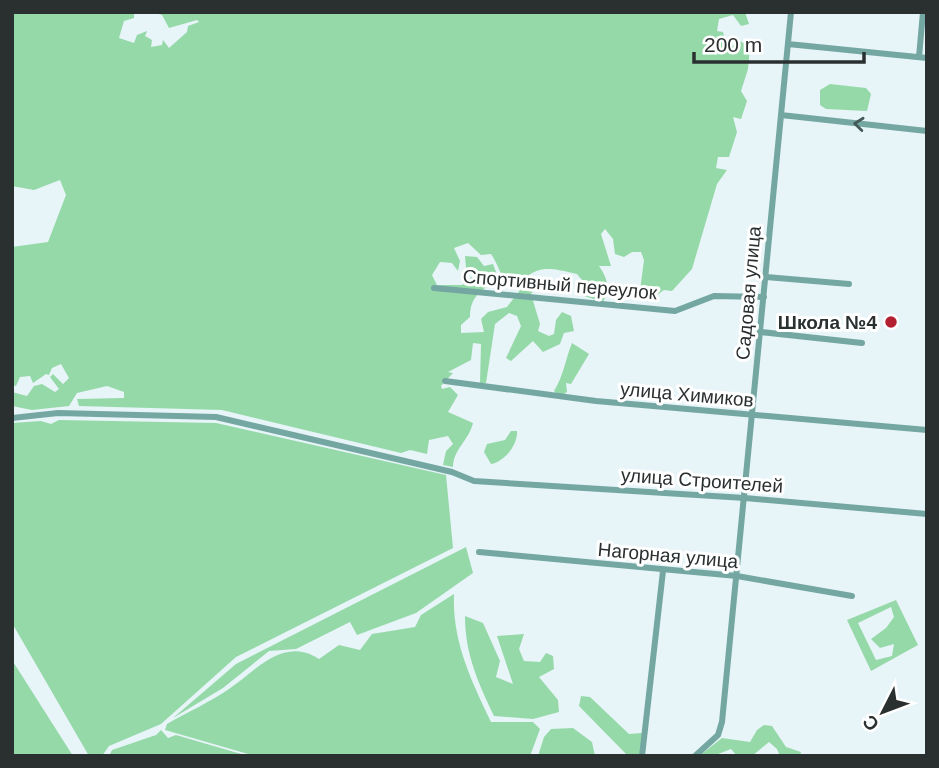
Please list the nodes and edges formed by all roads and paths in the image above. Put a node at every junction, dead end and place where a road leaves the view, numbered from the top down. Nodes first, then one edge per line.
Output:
1 (791, 12) edge
2 (923, 12) edge
3 (788, 44) junction
4 (923, 58) edge
5 (781, 115) junction
6 (927, 131) edge
7 (766, 277) junction
8 (849, 284) dead end
9 (434, 288) dead end
10 (764, 297) junction
11 (761, 332) junction
12 (862, 343) dead end
13 (445, 380) dead end
14 (753, 416) junction
15 (12, 418) edge
16 (927, 430) edge
17 (745, 498) junction
18 (927, 514) edge
19 (479, 552) dead end
20 (663, 571) junction
21 (737, 576) junction
22 (852, 596) dead end
23 (642, 756) edge
24 (695, 756) edge

1 - 3 street, Садовая улица
2 - 4 street
3 - 4 street
3 - 5 street, Садовая улица
6 -> 5 street
5 - 7 street, Садовая улица
7 - 8 street
7 - 10 street, Садовая улица
9 - 10 street, Спортивный переулок
10 - 11 street, Садовая улица
11 - 12 street
11 - 14 street, Садовая улица
13 - 14 street, улица Химиков
14 - 16 street, улица Химиков
14 - 17 street, Садовая улица
15 - 17 street, улица Строителей
17 - 18 street, улица Строителей
17 - 21 street, Садовая улица
19 - 20 street, Нагорная улица
20 - 21 street, Нагорная улица
20 - 23 street
21 - 22 street, Нагорная улица
21 - 24 street, Садовая улица

